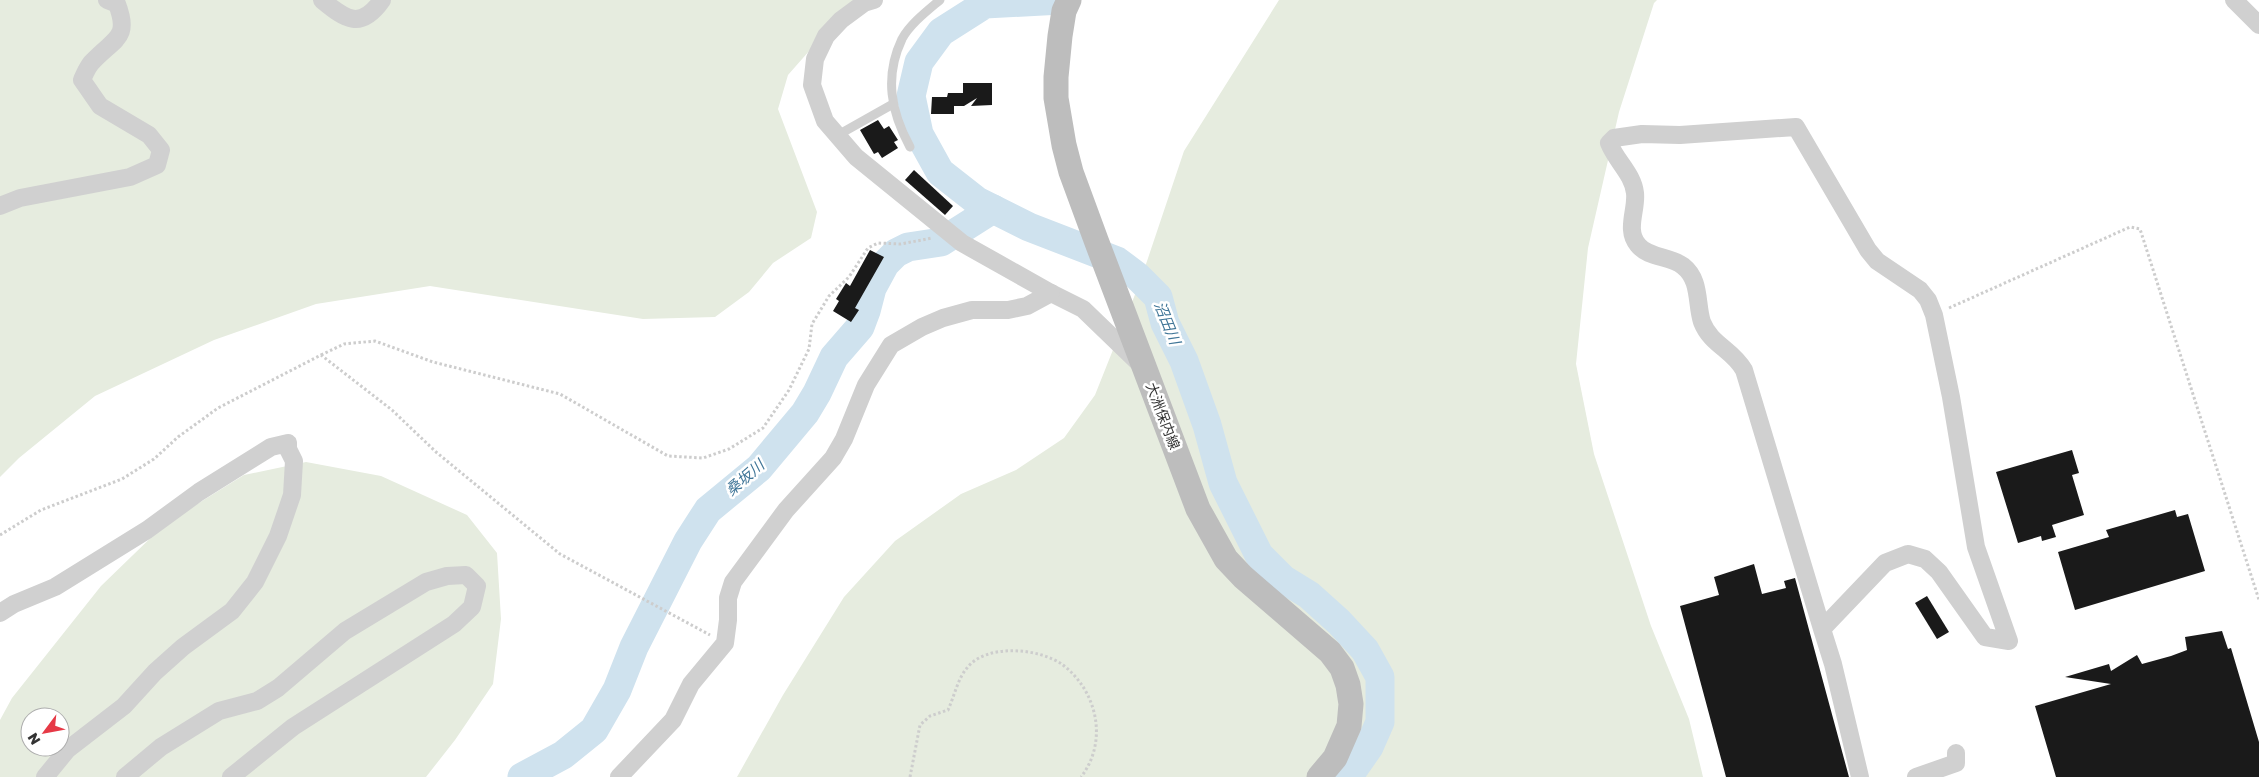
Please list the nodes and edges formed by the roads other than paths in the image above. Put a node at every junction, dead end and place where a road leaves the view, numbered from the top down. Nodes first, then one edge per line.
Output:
1 (107, 0) edge
2 (322, 0) edge
3 (382, 0) edge
4 (874, 0) edge
5 (940, 0) edge
6 (1069, 0) edge
7 (2234, 0) edge
8 (2259, 25) edge
9 (892, 104) junction
10 (838, 136) junction
11 (910, 147) dead end
12 (0, 206) edge
13 (1051, 293) junction
14 (1146, 370) junction
15 (0, 612) edge
16 (1822, 629) junction
17 (1956, 753) dead end
18 (45, 777) edge
19 (125, 777) edge
20 (231, 777) edge
21 (619, 777) edge
22 (1319, 777) edge
23 (1860, 777) edge
24 (1916, 777) edge

1 - 12 street
2 - 3 street
4 - 10 street
5 - 9 lane
6 - 14 main road, 大洲保内線
7 - 8 street
9 - 10 lane
9 - 11 lane
10 - 13 street
13 - 14 street
13 - 21 street
14 - 22 main road, 大洲保内線
15 - 18 street
16 - 16 street
16 - 23 street
17 - 24 street
19 - 20 street

